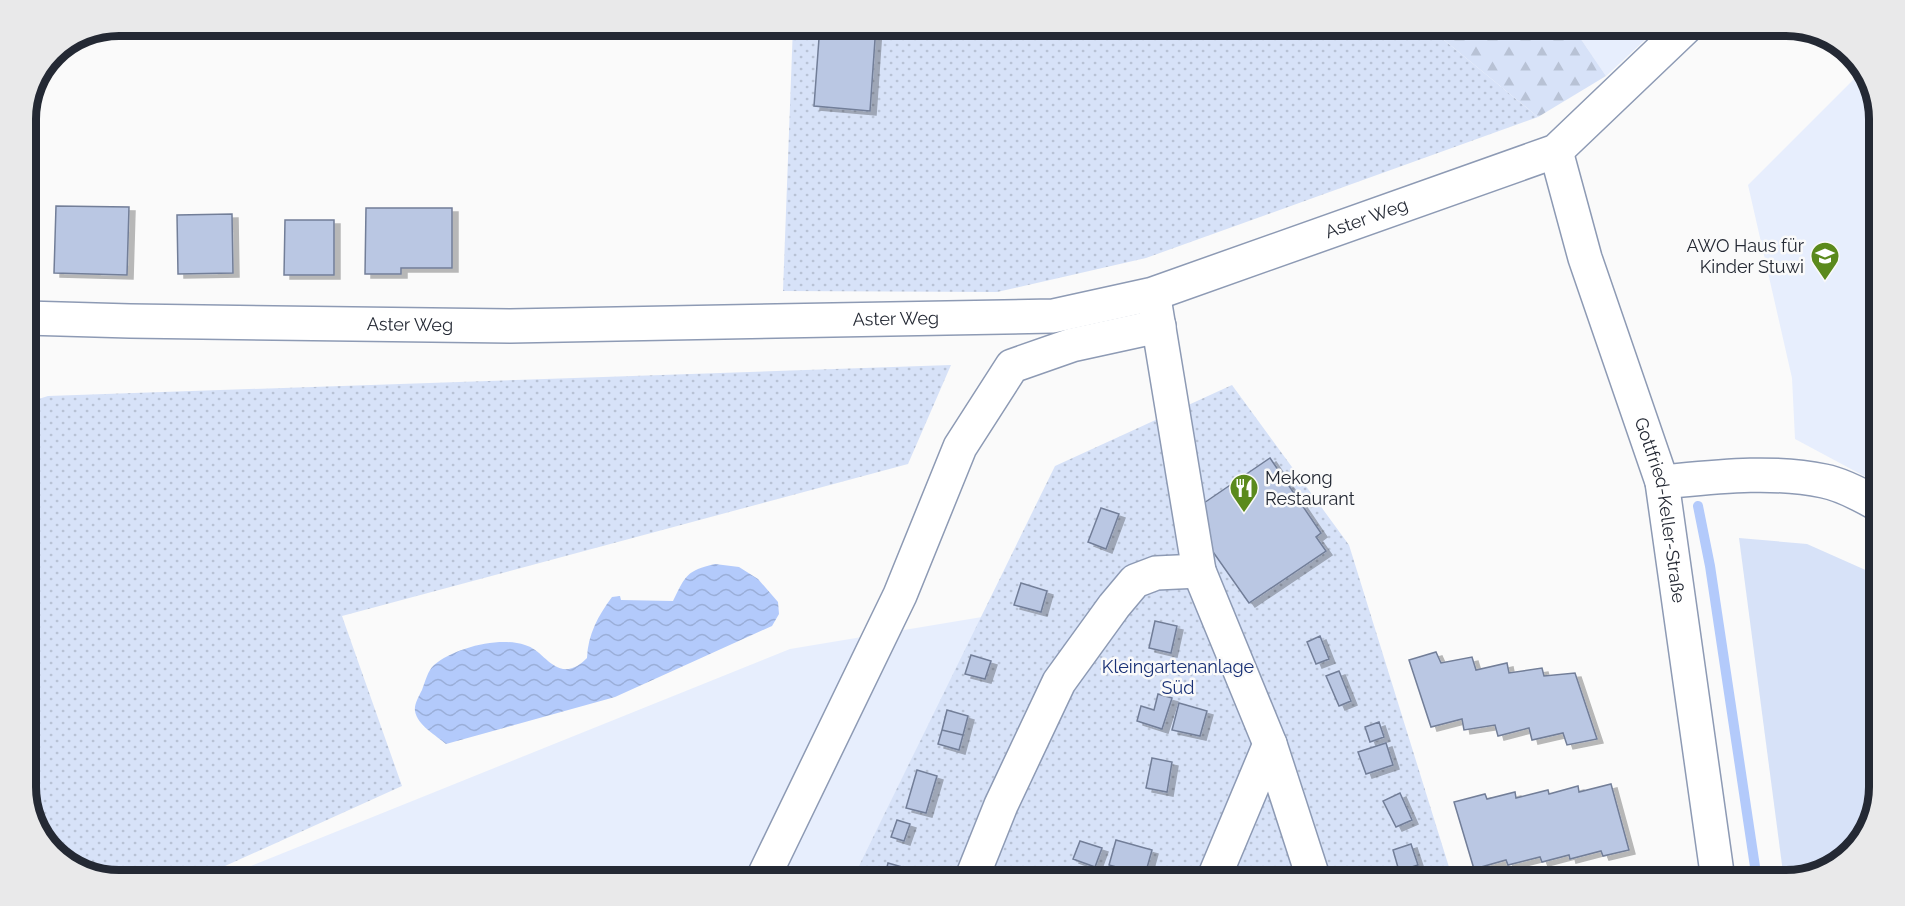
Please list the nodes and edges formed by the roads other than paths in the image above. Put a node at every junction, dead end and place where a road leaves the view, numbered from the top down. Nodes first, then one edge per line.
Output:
1 (1677, 36) edge
2 (1556, 151) junction
3 (1153, 294) junction
4 (36, 318) edge
5 (1159, 326) junction
6 (1662, 482) junction
7 (1869, 500) edge
8 (1199, 571) junction
9 (1270, 744) junction
10 (767, 870) edge
11 (975, 870) edge
12 (1217, 870) edge
13 (1311, 870) edge
14 (1717, 870) edge

1 - 2 street, Aster Weg
2 - 3 street, Aster Weg
2 - 6 street, Gottfried-Keller-Straße
3 - 4 street, Aster Weg
3 - 5 street
5 - 8 street
5 - 10 street
6 - 7 street
6 - 14 street, Gottfried-Keller-Straße
8 - 9 street
8 - 11 street
9 - 12 street
9 - 13 street

